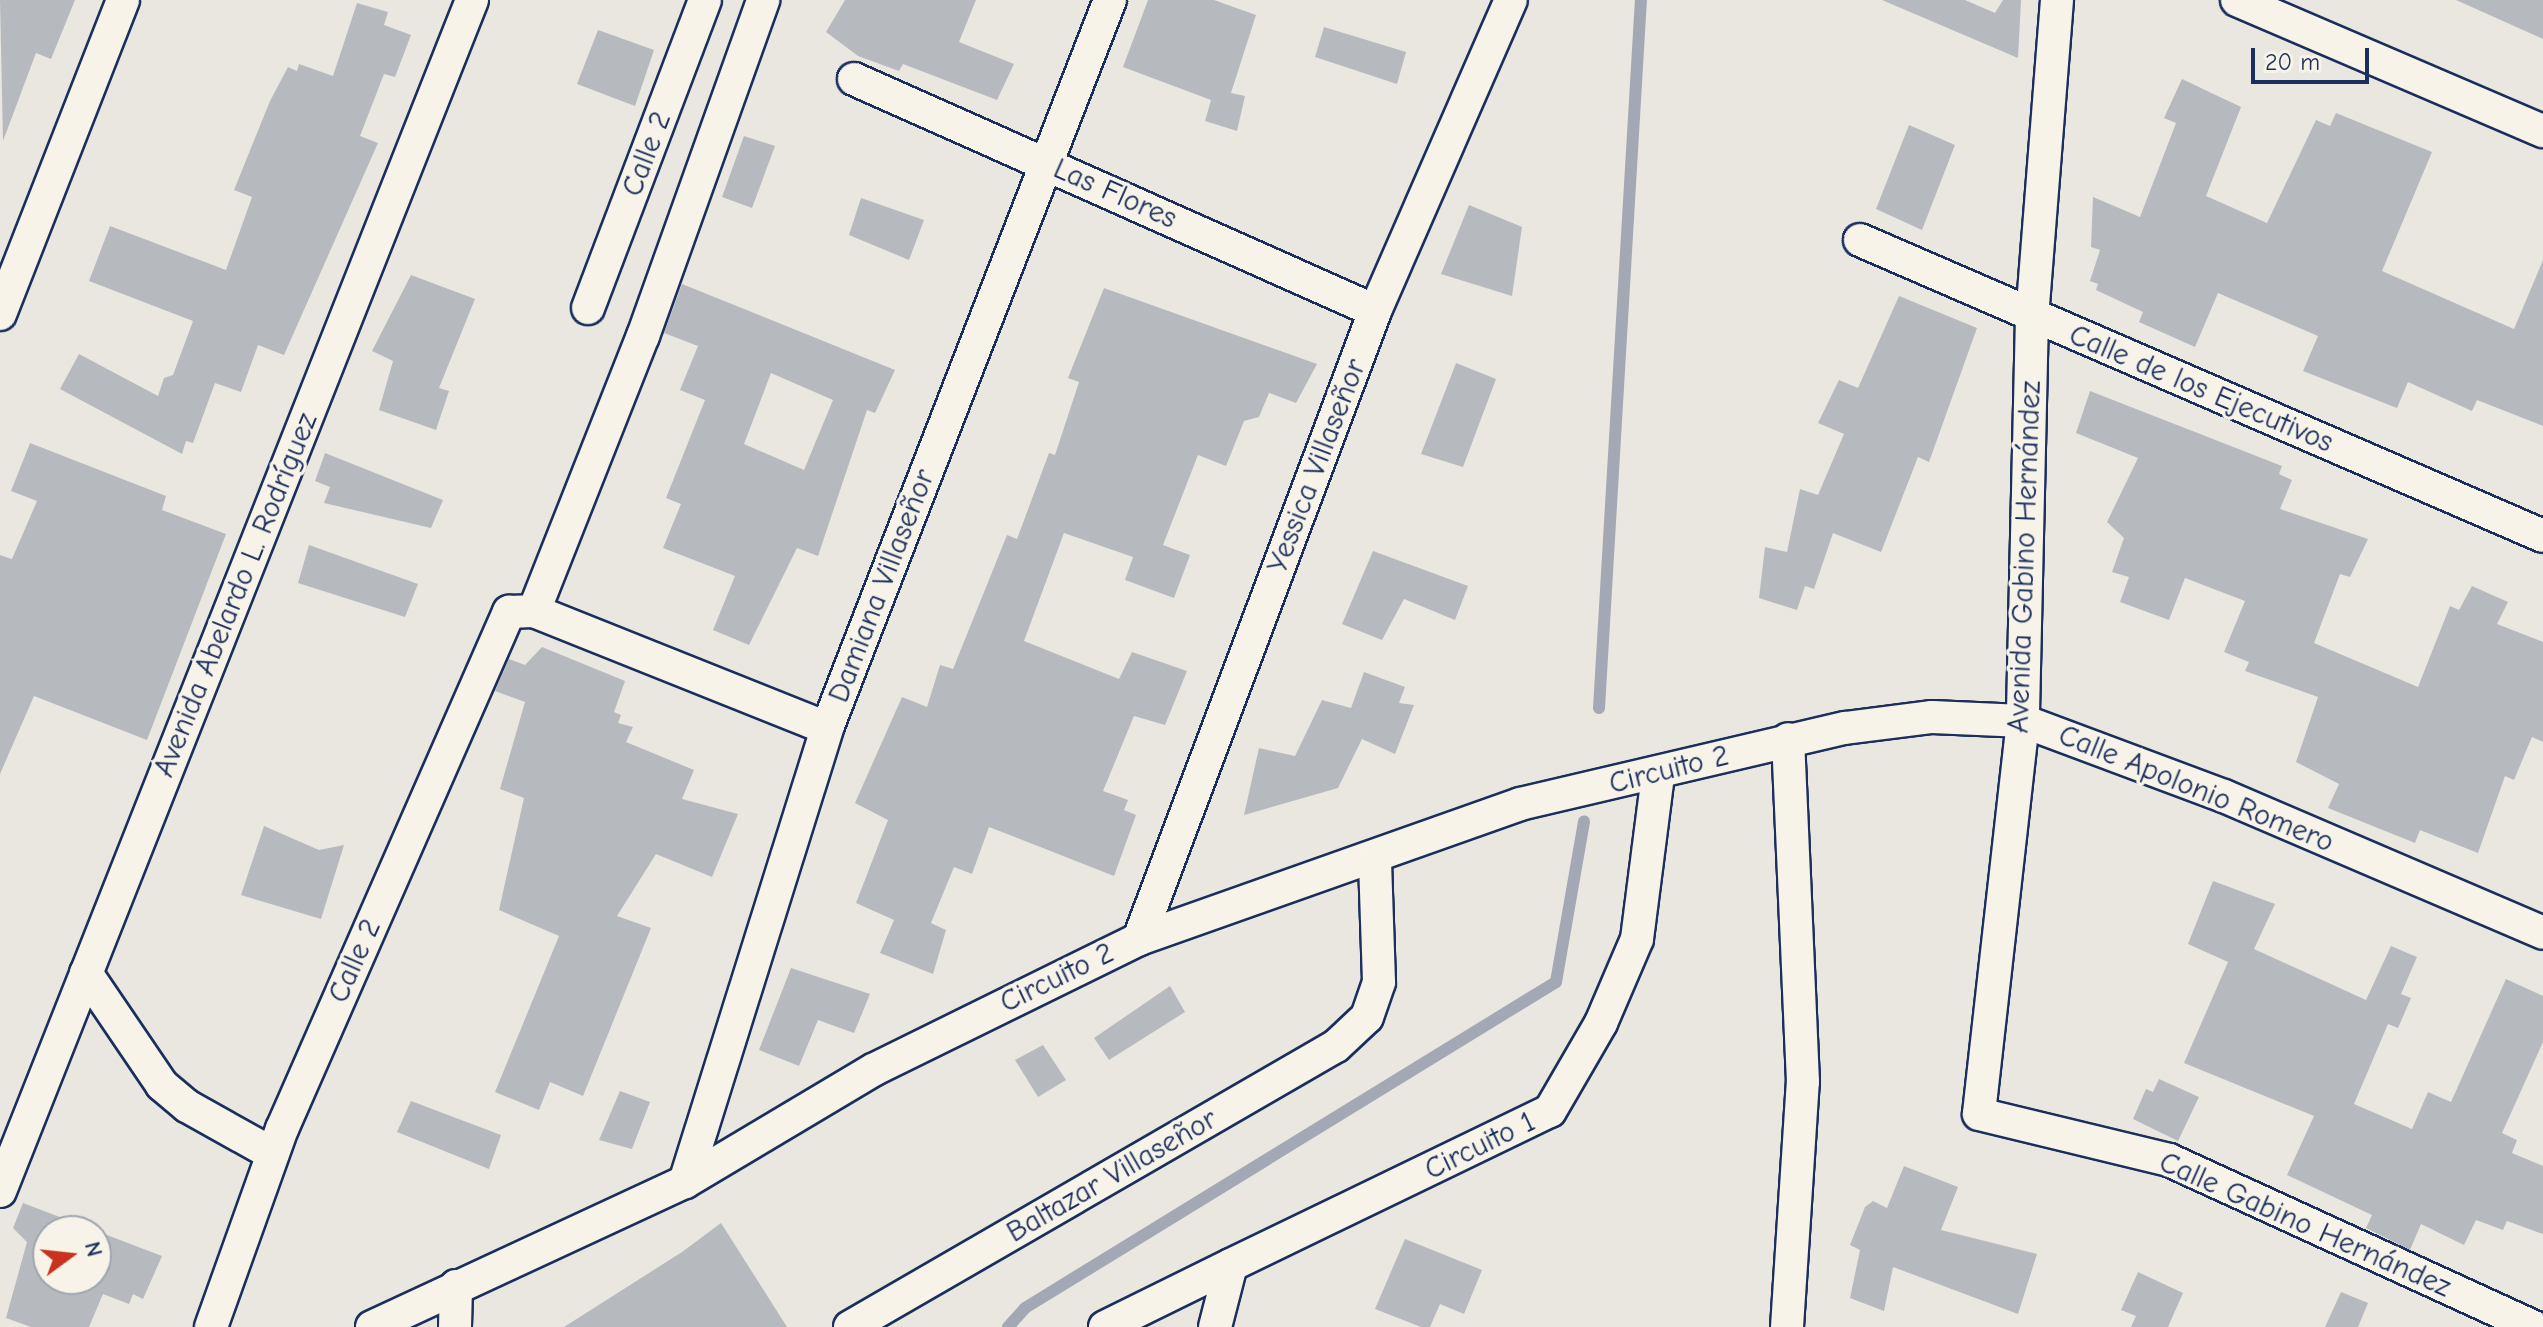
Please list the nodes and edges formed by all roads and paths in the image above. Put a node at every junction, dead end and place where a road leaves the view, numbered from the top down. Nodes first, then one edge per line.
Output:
1 (123, 0) edge
2 (472, 0) edge
3 (705, 0) edge
4 (763, 0) edge
5 (1110, 0) edge
6 (1511, 0) edge
7 (2057, 0) edge
8 (2237, 0) edge
9 (854, 79) dead end
10 (2543, 131) edge
11 (1047, 163) junction
12 (1860, 240) dead end
13 (588, 308) dead end
14 (1375, 311) junction
15 (0, 314) edge
16 (2032, 316) junction
17 (2543, 536) edge
18 (527, 609) junction
19 (2023, 721) junction
20 (827, 728) junction
21 (1788, 739) junction
22 (1658, 774) junction
23 (1375, 859) junction
24 (2543, 933) edge
25 (1139, 939) junction
26 (86, 973) junction
27 (1979, 1114) joint
28 (273, 1154) junction
29 (685, 1182) junction
30 (0, 1191) edge
31 (1231, 1265) junction
32 (456, 1286) junction
33 (408, 1320) edge
34 (211, 1327) edge
35 (372, 1327) edge
36 (455, 1327) edge
37 (850, 1327) edge
38 (1105, 1327) edge
39 (1215, 1327) edge
40 (1787, 1327) edge
41 (2533, 1327) edge

1 - 15 street
2 - 26 street, Avenida Abelardo L. Rodríguez
3 - 13 street, Calle 2
4 - 18 street, Calle 2
5 - 11 street, Damiana Villaseñor
6 - 14 street, Yessica Villaseñor
7 - 16 street, Avenida Gabino Hernández
8 - 10 street
9 - 11 street, Las Flores
11 - 14 street, Las Flores
11 - 20 street, Damiana Villaseñor
12 - 16 street, Calle de los Ejecutivos
14 - 25 street, Yessica Villaseñor
16 - 17 street, Calle de los Ejecutivos
16 - 19 street, Avenida Gabino Hernández
18 - 20 street
18 - 28 street, Calle 2
19 - 21 street, Calle Apolonio Romero
19 - 24 street, Calle Apolonio Romero
19 - 27 street, Avenida Gabino Hernández
20 - 29 street, Damiana Villaseñor
21 - 22 street, Circuito 2
21 - 40 street
22 - 23 street, Circuito 2
22 - 31 street, Circuito 1
23 - 25 street, Circuito 2
23 - 37 street, Baltazar Villaseñor
25 - 29 street, Circuito 2
26 - 28 street
26 - 30 street, Avenida Abelardo L. Rodríguez
27 - 41 street, Calle Gabino Hernández
28 - 34 street, Calle 2
29 - 32 street, Circuito 2
31 - 38 street, Circuito 1
31 - 39 street
32 - 33 street, Circuito 2
32 - 36 street
33 - 35 street, Circuito 2

